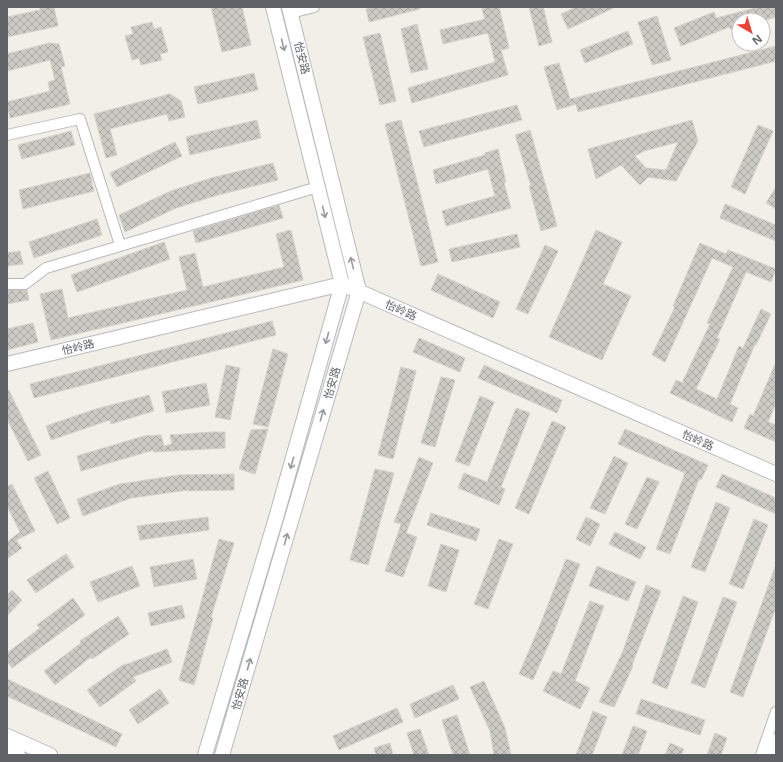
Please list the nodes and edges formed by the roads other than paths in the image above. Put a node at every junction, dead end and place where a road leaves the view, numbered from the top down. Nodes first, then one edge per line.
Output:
1 (274, 7) edge
2 (314, 7) edge
3 (290, 10) edge
4 (7, 134) edge
5 (318, 187) junction
6 (120, 245) junction
7 (7, 284) edge
8 (342, 284) junction
9 (359, 291) junction
10 (7, 364) edge
11 (776, 474) edge
12 (776, 712) edge
13 (7, 736) edge
14 (776, 741) edge
15 (7, 750) edge
16 (18, 755) edge
17 (50, 755) edge
18 (205, 755) edge
19 (222, 755) edge
20 (761, 755) edge
21 (771, 755) edge

1 -> 5 street, 怡安路
2 - 3 street
9 -> 3 street, 怡安路
4 - 6 street
5 - 6 street
5 -> 8 street, 怡安路
6 - 7 street
8 - 9 street, 怡岭路
8 - 10 street, 怡岭路
8 -> 18 street, 怡安路
9 - 11 street, 怡岭路
19 -> 9 street, 怡安路
12 - 20 street
13 - 17 street
14 - 21 street
15 - 16 street

